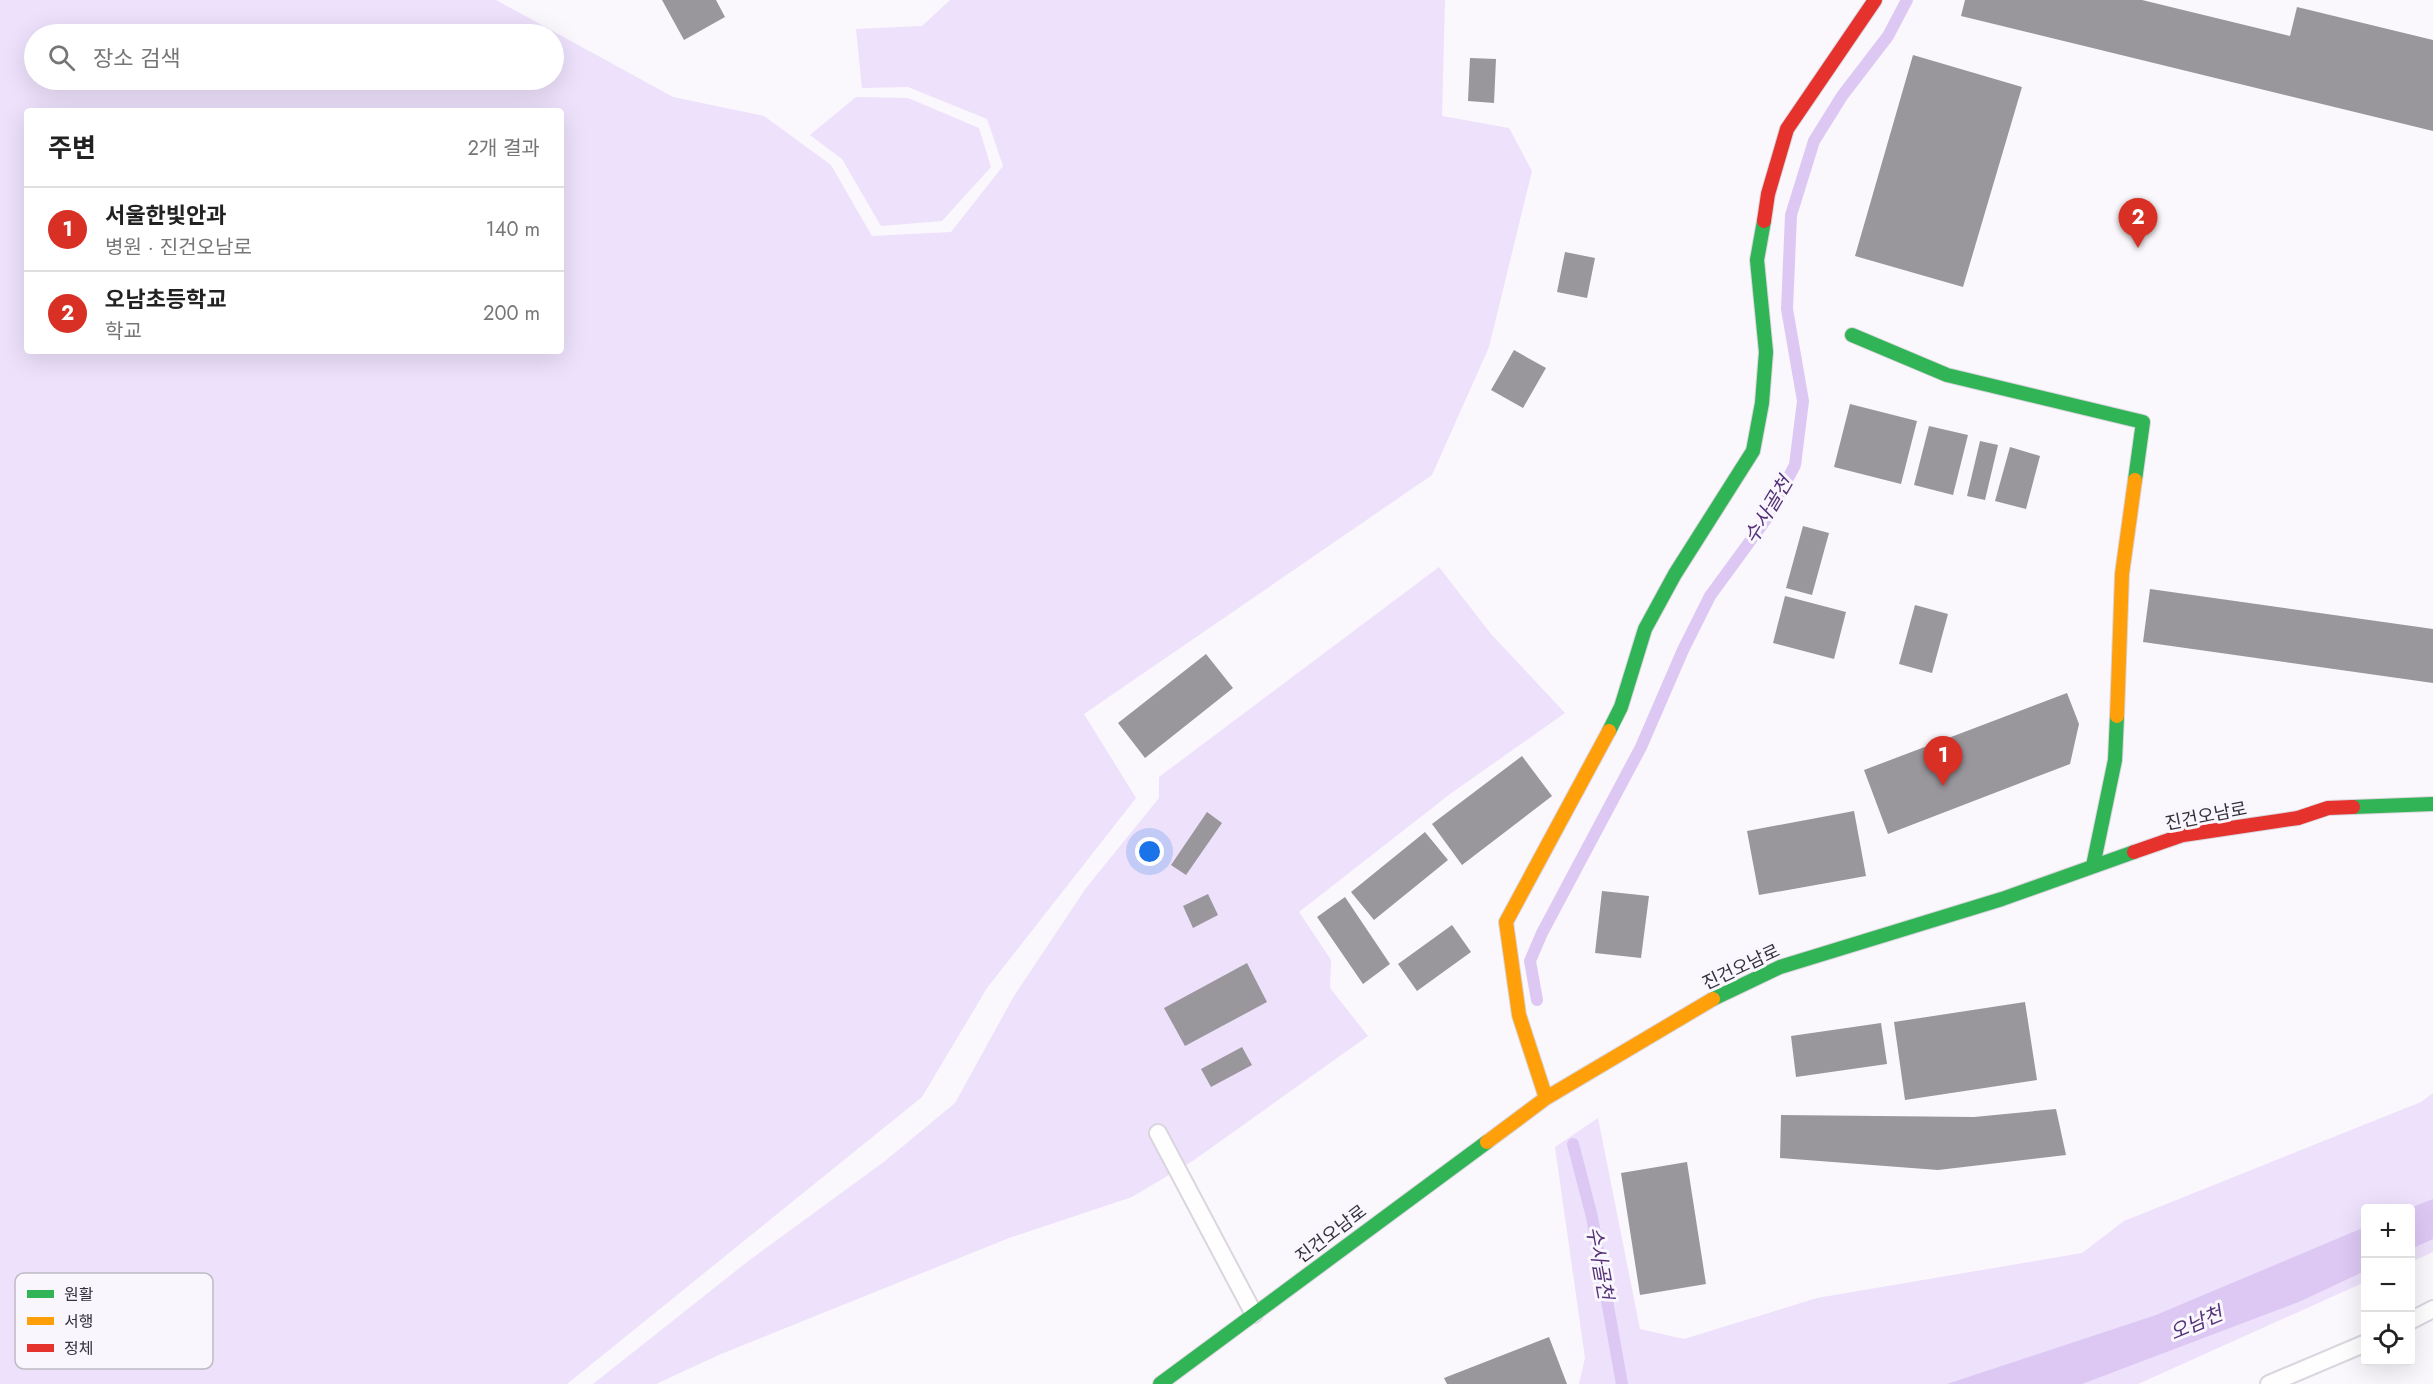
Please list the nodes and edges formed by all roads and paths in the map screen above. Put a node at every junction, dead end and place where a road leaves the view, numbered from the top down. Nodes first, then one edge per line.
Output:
1 (1875, 0) edge
2 (1852, 335) dead end
3 (2433, 804) edge
4 (2093, 866) junction
5 (1546, 1098) junction
6 (1158, 1133) dead end
7 (2433, 1309) edge
8 (1254, 1314) junction
9 (2415, 1318) edge
10 (2361, 1345) edge
11 (1160, 1384) edge
12 (2269, 1384) edge

1 - 5 street
2 - 4 street
3 - 4 street, 진건오남로
4 - 5 street, 진건오남로
5 - 8 street, 진건오남로
6 - 8 lane
7 - 9 lane
8 - 11 street, 진건오남로
10 - 12 lane

